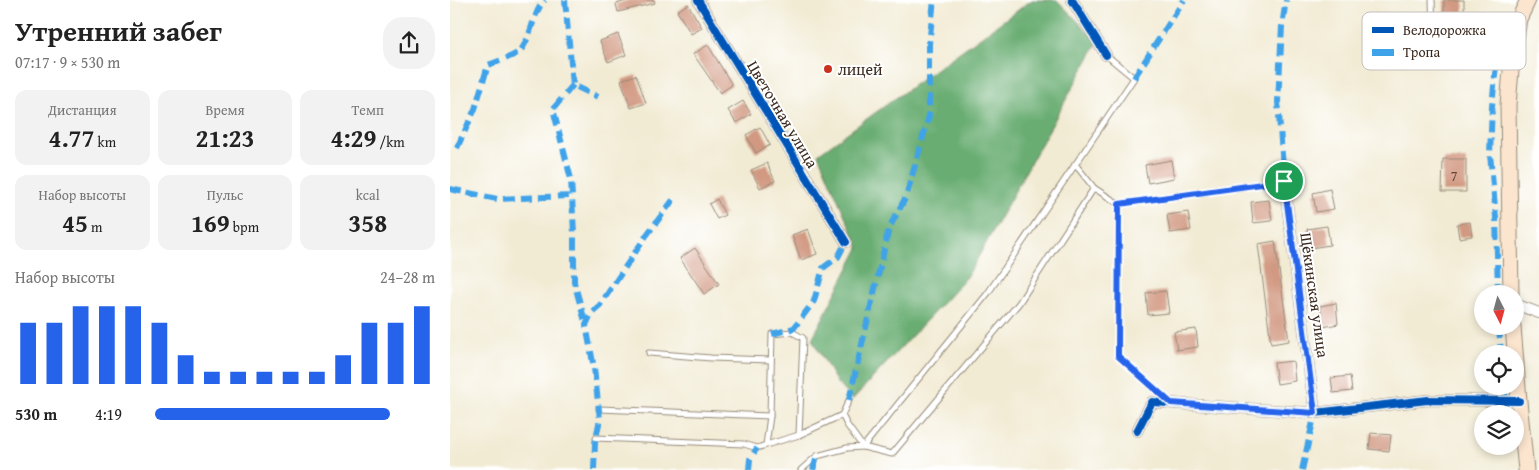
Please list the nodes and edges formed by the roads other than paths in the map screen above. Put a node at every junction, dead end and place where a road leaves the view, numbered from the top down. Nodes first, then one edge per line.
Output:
1 (698, 0) edge
2 (1072, 0) edge
3 (1528, 0) edge
4 (1523, 12) edge
5 (1106, 55) joint
6 (1511, 70) edge
7 (1075, 164) junction
8 (1284, 181) joint
9 (1094, 188) junction
10 (1119, 204) junction
11 (846, 242) dead end
12 (1511, 285) edge
13 (1524, 307) edge
14 (1539, 313) edge
15 (1514, 335) edge
16 (649, 353) dead end
17 (771, 360) junction
18 (849, 400) dead end
19 (1519, 402) junction
20 (1171, 403) junction
21 (599, 409) dead end
22 (1315, 413) junction
23 (842, 415) junction
24 (770, 416) junction
25 (1137, 431) dead end
26 (799, 435) junction
27 (596, 438) dead end
28 (766, 445) junction
29 (863, 446) junction
30 (801, 470) edge
31 (1526, 470) edge

1 - 11 street, Цветочная улица
2 - 5 street
3 - 4 main road
5 - 7 lane
6 - 12 main road
7 - 9 lane
7 - 29 lane
8 - 10 lane
8 - 22 street, Щёкинская улица
9 - 10 lane
9 - 29 lane
10 - 20 lane
13 - 14 street
15 - 19 main road
16 - 17 lane
17 - 24 lane
17 - 26 lane
18 - 23 lane
19 - 22 street
19 - 31 main road
20 - 22 street
20 - 25 street
21 - 24 lane
23 - 26 lane
23 - 29 lane
24 - 28 lane
26 - 28 lane
27 - 28 lane
29 - 30 lane

